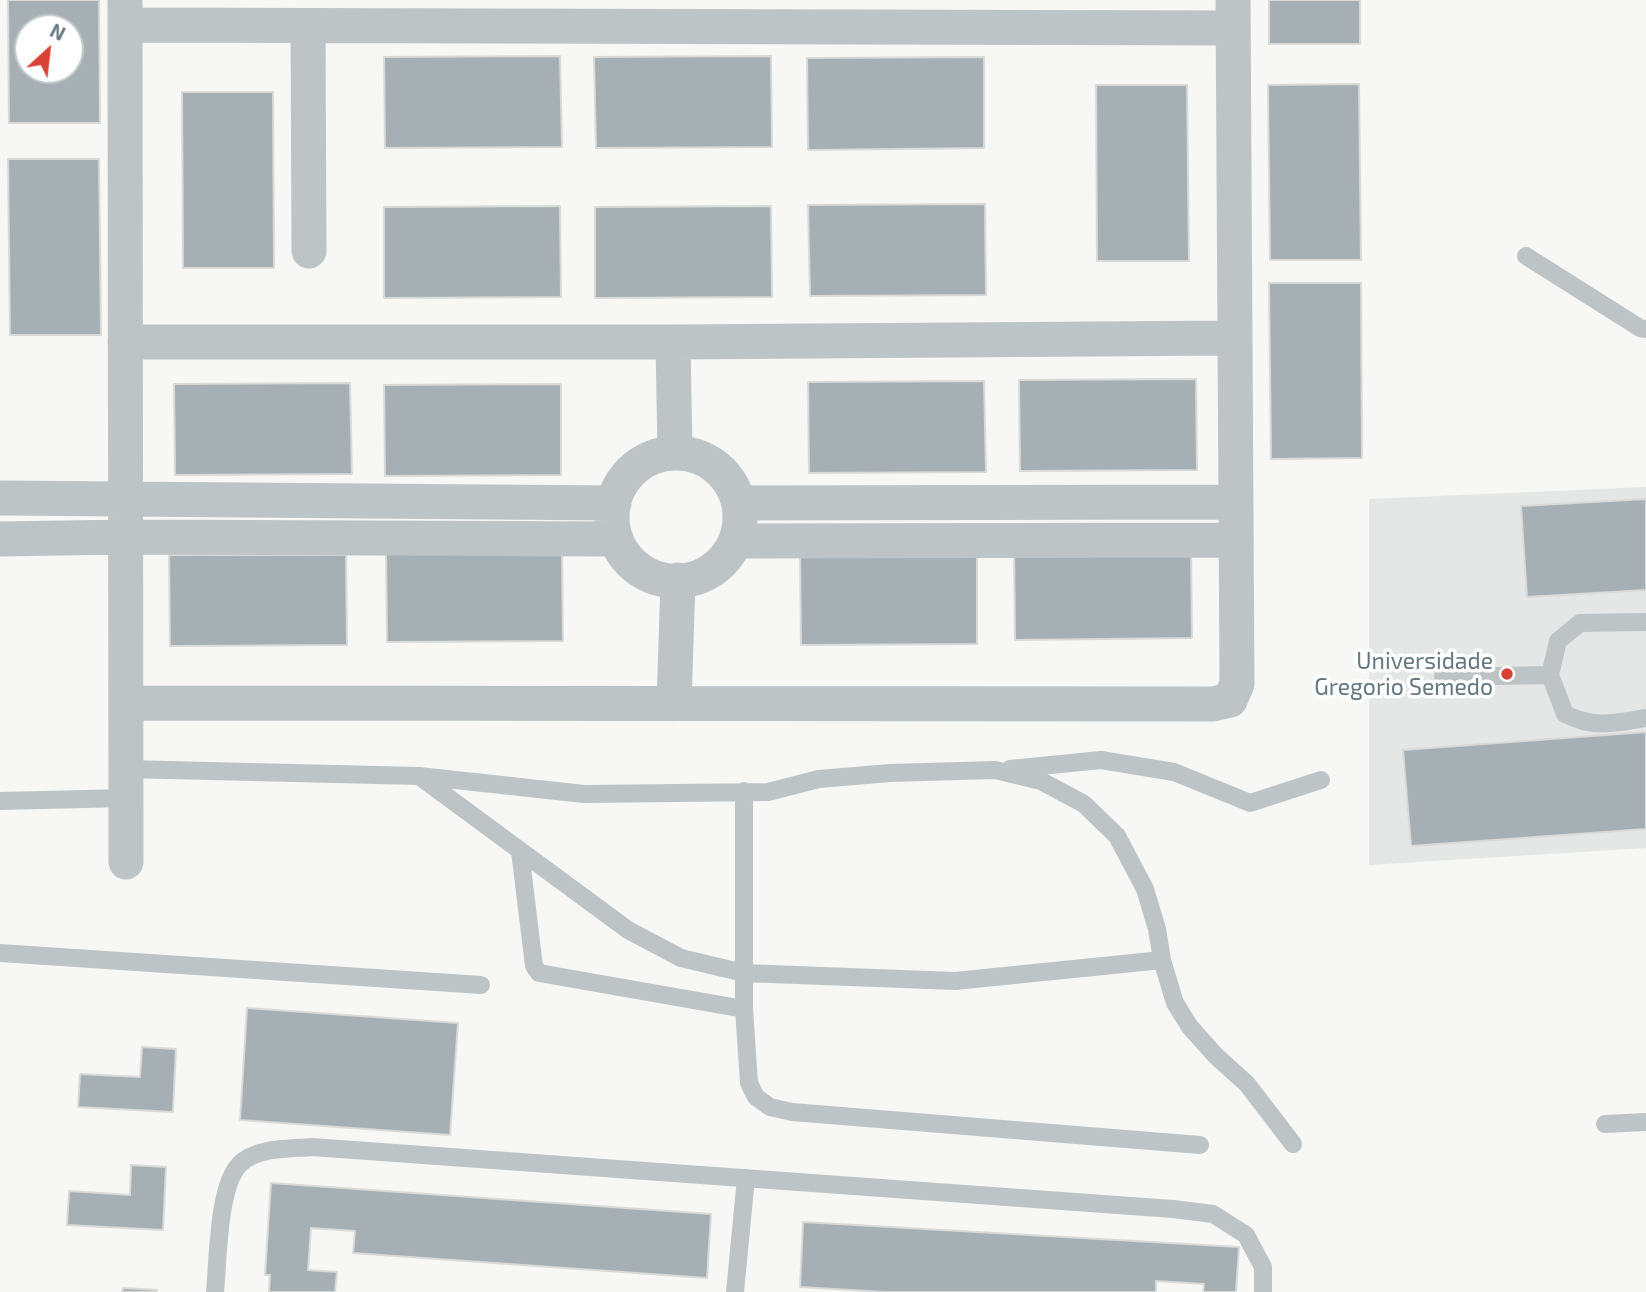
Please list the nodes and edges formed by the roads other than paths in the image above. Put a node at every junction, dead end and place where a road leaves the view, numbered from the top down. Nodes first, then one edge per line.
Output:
1 (125, 13) edge
2 (1233, 14) edge
3 (308, 26) junction
4 (309, 251) dead end
5 (1526, 256) dead end
6 (1646, 329) edge
7 (1235, 338) junction
8 (125, 342) junction
9 (673, 342) junction
10 (675, 453) junction
11 (0, 498) edge
12 (126, 499) junction
13 (1236, 502) junction
14 (614, 503) junction
15 (739, 503) junction
16 (126, 537) junction
17 (0, 539) edge
18 (617, 539) junction
19 (1236, 540) junction
20 (736, 541) junction
21 (678, 580) junction
22 (1646, 622) edge
23 (1550, 675) junction
24 (1443, 677) dead end
25 (126, 703) junction
26 (674, 704) junction
27 (1646, 718) edge
28 (995, 770) junction
29 (419, 776) junction
30 (1321, 780) dead end
31 (126, 784) junction
32 (744, 791) junction
33 (0, 801) edge
34 (520, 850) junction
35 (127, 862) dead end
36 (0, 953) edge
37 (1162, 960) junction
38 (744, 973) junction
39 (481, 985) dead end
40 (744, 1009) junction
41 (1646, 1122) edge
42 (1605, 1124) dead end
43 (1293, 1144) dead end
44 (1200, 1145) dead end
45 (746, 1178) junction
46 (215, 1292) edge
47 (735, 1292) edge
48 (1263, 1292) edge

1 - 3 street
1 - 8 street
2 - 3 street
2 - 7 street
3 - 4 street
5 - 6 lane
7 - 9 street
7 - 13 street
8 - 9 street
8 - 12 street
9 - 10 street
10 - 14 street
10 - 15 street
11 - 12 street
12 - 14 street
12 - 16 street
13 - 15 street
13 - 19 street
14 - 18 street
15 - 20 street
16 - 17 street
16 - 18 street
16 - 25 street
18 - 21 street
19 - 20 street
19 - 26 street
20 - 21 street
21 - 26 street
22 - 23 lane
23 - 24 lane
23 - 27 lane
25 - 26 street
25 - 31 street
28 - 30 lane
28 - 32 lane
28 - 37 lane
29 - 31 lane
29 - 32 lane
29 - 34 lane
31 - 33 lane
31 - 35 street
32 - 38 lane
34 - 38 lane
34 - 40 lane
36 - 39 lane
37 - 38 lane
37 - 43 lane
38 - 40 lane
40 - 44 lane
41 - 42 lane
45 - 46 lane
45 - 47 lane
45 - 48 lane

